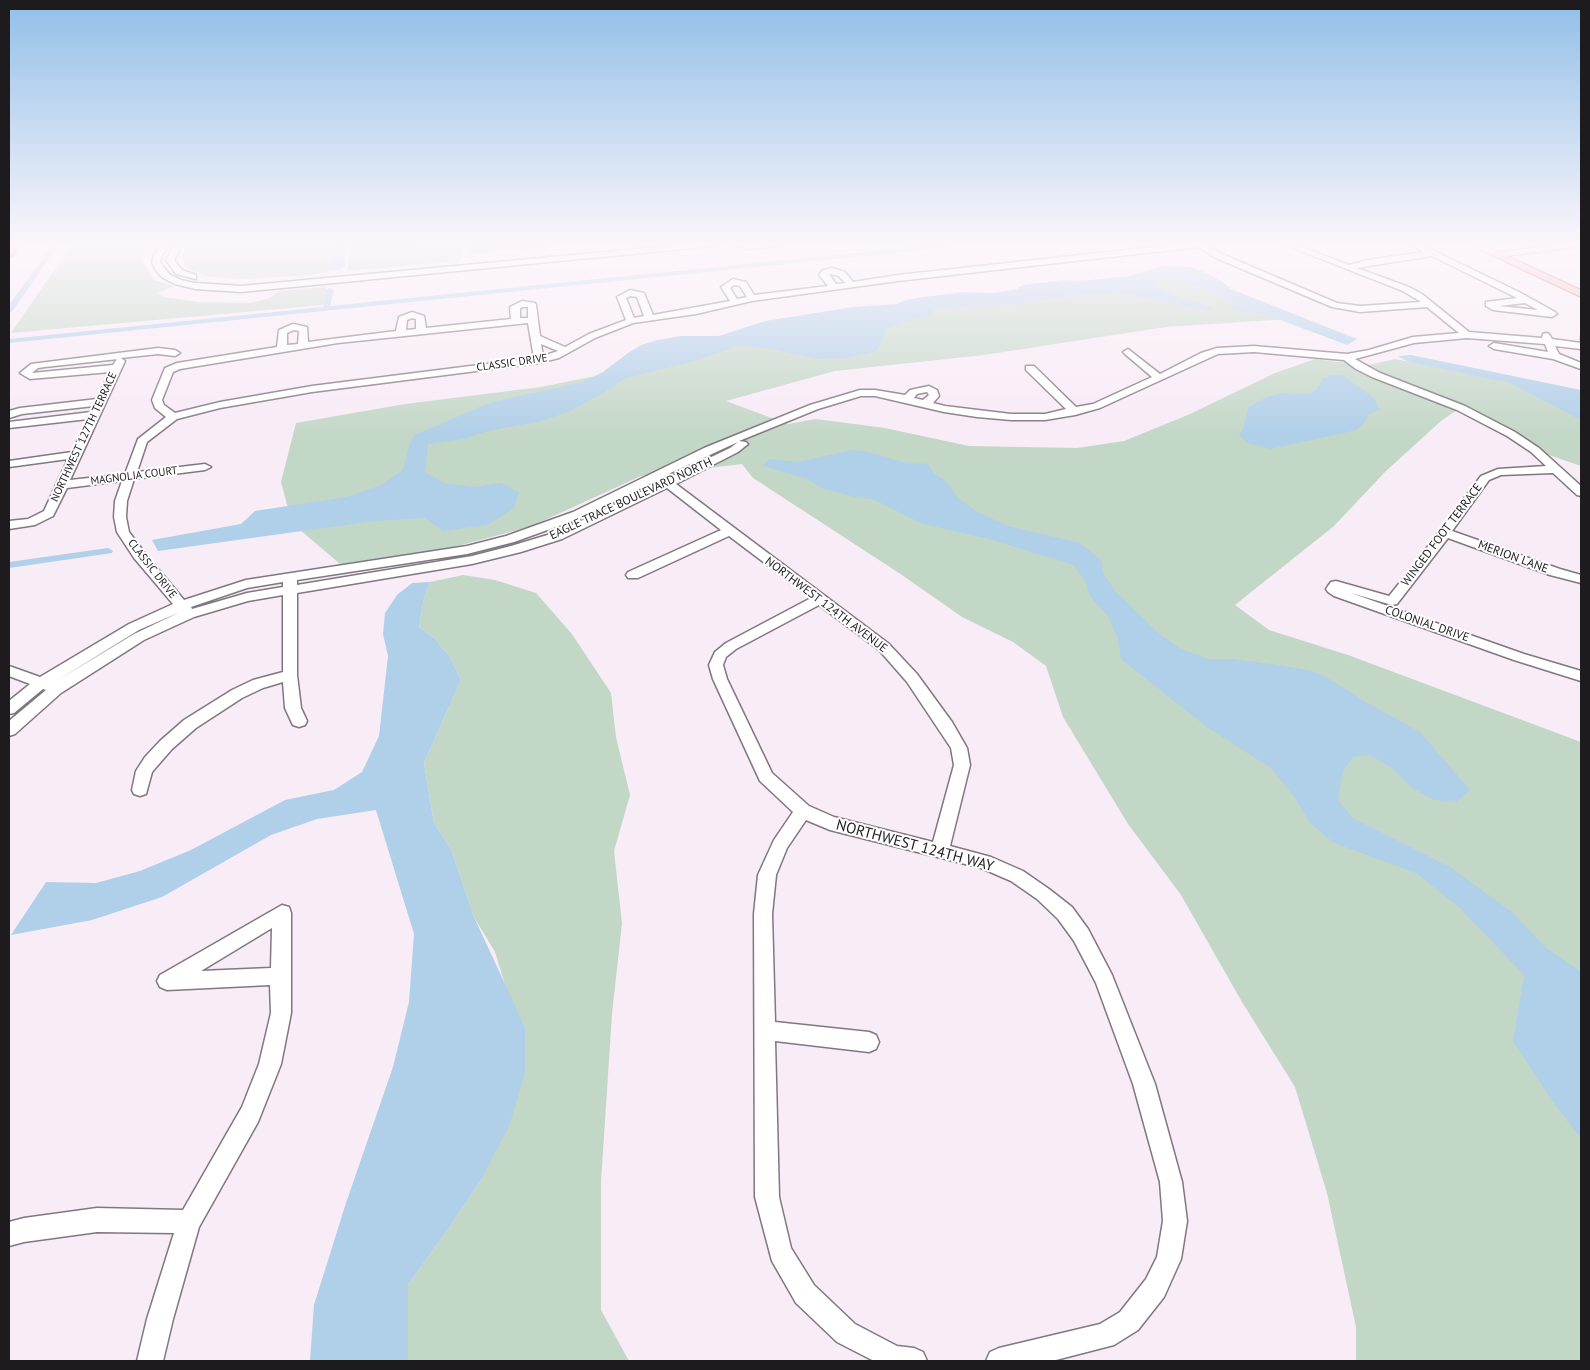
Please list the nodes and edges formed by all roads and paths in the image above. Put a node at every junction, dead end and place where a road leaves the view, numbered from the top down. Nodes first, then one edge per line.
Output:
1 (514, 308) edge
2 (533, 308) edge
3 (625, 308) edge
4 (645, 308) edge
5 (709, 308) edge
6 (1353, 308) edge
7 (1375, 308) edge
8 (1433, 308) edge
9 (1496, 308) edge
10 (1541, 308) edge
11 (649, 318) junction
12 (532, 320) junction
13 (516, 321) junction
14 (631, 322) junction
15 (421, 332) junction
16 (1464, 332) junction
17 (401, 334) junction
18 (535, 338) junction
19 (1547, 339) junction
20 (1580, 342) edge
21 (303, 345) junction
22 (1494, 346) dead end
23 (282, 348) junction
24 (567, 351) junction
25 (1128, 352) dead end
26 (174, 353) dead end
27 (124, 355) junction
28 (1555, 356) junction
29 (1347, 357) junction
30 (539, 360) junction
31 (1581, 366) edge
32 (116, 368) junction
33 (1030, 368) dead end
34 (1159, 378) junction
35 (99, 402) junction
36 (1075, 412) junction
37 (9, 414) edge
38 (94, 415) junction
39 (174, 417) junction
40 (9, 425) edge
41 (75, 455) junction
42 (9, 464) edge
43 (205, 467) dead end
44 (1554, 469) junction
45 (128, 476) junction
46 (662, 480) junction
47 (62, 485) junction
48 (1581, 492) edge
49 (9, 525) edge
50 (729, 531) junction
51 (1446, 533) junction
52 (633, 575) dead end
53 (1581, 580) edge
54 (290, 584) junction
55 (820, 599) junction
56 (1392, 601) joint
57 (185, 610) junction
58 (9, 671) edge
59 (290, 675) junction
60 (1581, 676) edge
61 (41, 683) junction
62 (56, 688) junction
63 (9, 709) edge
64 (298, 721) dead end
65 (9, 730) edge
66 (140, 790) dead end
67 (803, 811) junction
68 (940, 850) junction
69 (280, 976) junction
70 (765, 1030) junction
71 (869, 1042) dead end
72 (189, 1222) junction
73 (9, 1234) edge
74 (150, 1361) edge
75 (914, 1361) edge
76 (999, 1361) edge

1 - 13 street
2 - 12 street
3 - 14 street
4 - 11 street
5 - 11 street, CLASSIC DRIVE
6 - 7 street
8 - 16 street
9 - 10 street
11 - 14 street, CLASSIC DRIVE
12 - 13 street
12 - 18 street
13 - 15 street
14 - 24 street, CLASSIC DRIVE
15 - 17 street
15 - 17 street
16 - 19 street
16 - 29 street
17 - 21 street
18 - 24 street
18 - 30 street
19 - 20 street
19 - 28 street
21 - 23 street
21 - 23 street
22 - 28 street
23 - 39 street
24 - 30 street, CLASSIC DRIVE
25 - 34 street
26 - 27 street
27 - 32 street, NORTHWEST 127TH TERRACE
27 - 32 street
28 - 31 street
29 - 34 street
29 - 44 street
30 - 39 street, CLASSIC DRIVE
32 - 35 street, NORTHWEST 127TH TERRACE
33 - 36 street
34 - 36 street
35 - 37 street
35 - 38 street, NORTHWEST 127TH TERRACE
36 - 46 street, EAGLE TRACE BOULEVARD NORTH
38 - 40 street
38 - 41 street, NORTHWEST 127TH TERRACE
39 - 45 street, CLASSIC DRIVE
41 - 42 street
41 - 47 street, NORTHWEST 127TH TERRACE
43 - 45 street, MAGNOLIA COURT
44 - 48 street
44 - 51 street, WINGED FOOT TERRACE
45 - 47 street, MAGNOLIA COURT
45 - 57 street, CLASSIC DRIVE
46 - 50 street, NORTHWEST 124TH AVENUE
46 - 54 street, EAGLE TRACE BOULEVARD NORTH
47 - 49 street, NORTHWEST 127TH TERRACE
50 - 52 street
50 - 55 street, NORTHWEST 124TH AVENUE
51 - 53 street, MERION LANE
51 - 56 street, WINGED FOOT TERRACE
54 - 57 street, EAGLE TRACE BOULEVARD NORTH
54 - 59 street
55 - 67 street, NORTHWEST 124TH WAY
55 - 68 street, NORTHWEST 124TH AVENUE
56 - 60 street, COLONIAL DRIVE
57 - 61 street
57 - 62 street
58 - 61 street
59 - 64 street
59 - 66 street
61 - 62 street
61 - 63 street
62 - 65 street
67 - 68 street, NORTHWEST 124TH WAY
67 - 70 street
68 - 76 street, NORTHWEST 124TH WAY
69 - 69 street
69 - 72 street
70 - 71 street
70 - 75 street
72 - 73 street
72 - 74 street

